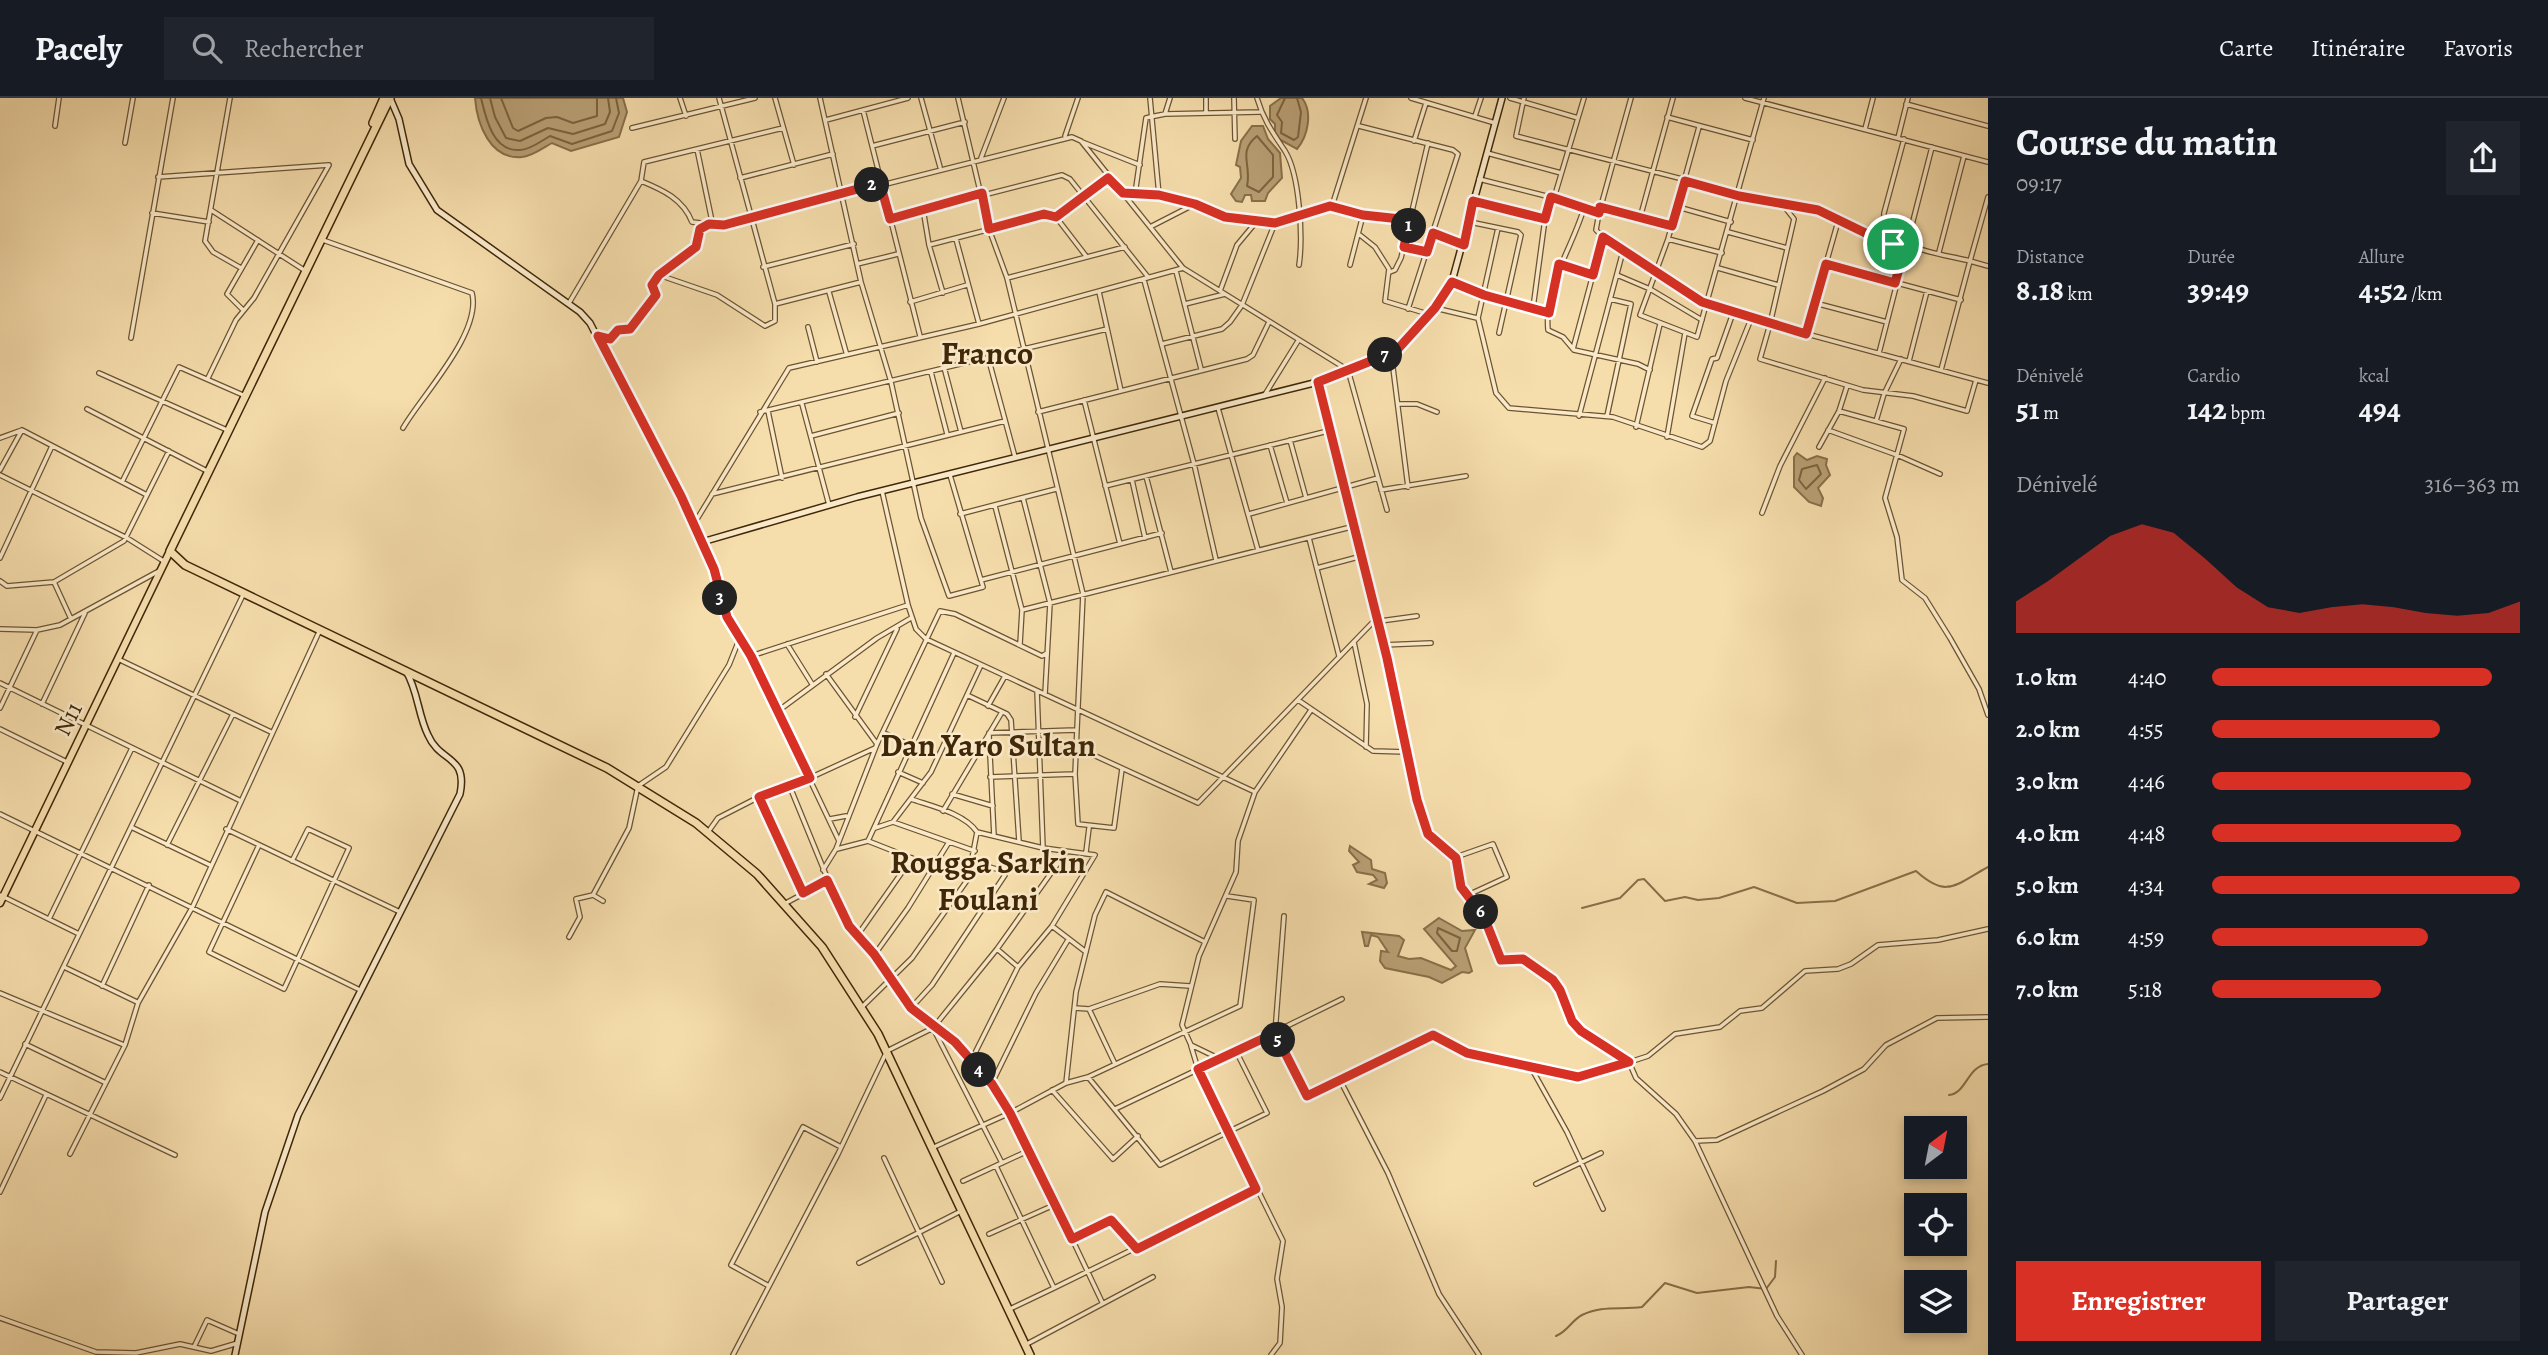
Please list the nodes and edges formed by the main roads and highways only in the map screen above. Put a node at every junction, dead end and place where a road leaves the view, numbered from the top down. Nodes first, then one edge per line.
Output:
1 (385, 100) edge
2 (170, 551) junction
3 (1, 898) edge
4 (1030, 1355) edge

1 - 2 highway
2 - 3 main road, N11
2 - 4 highway

